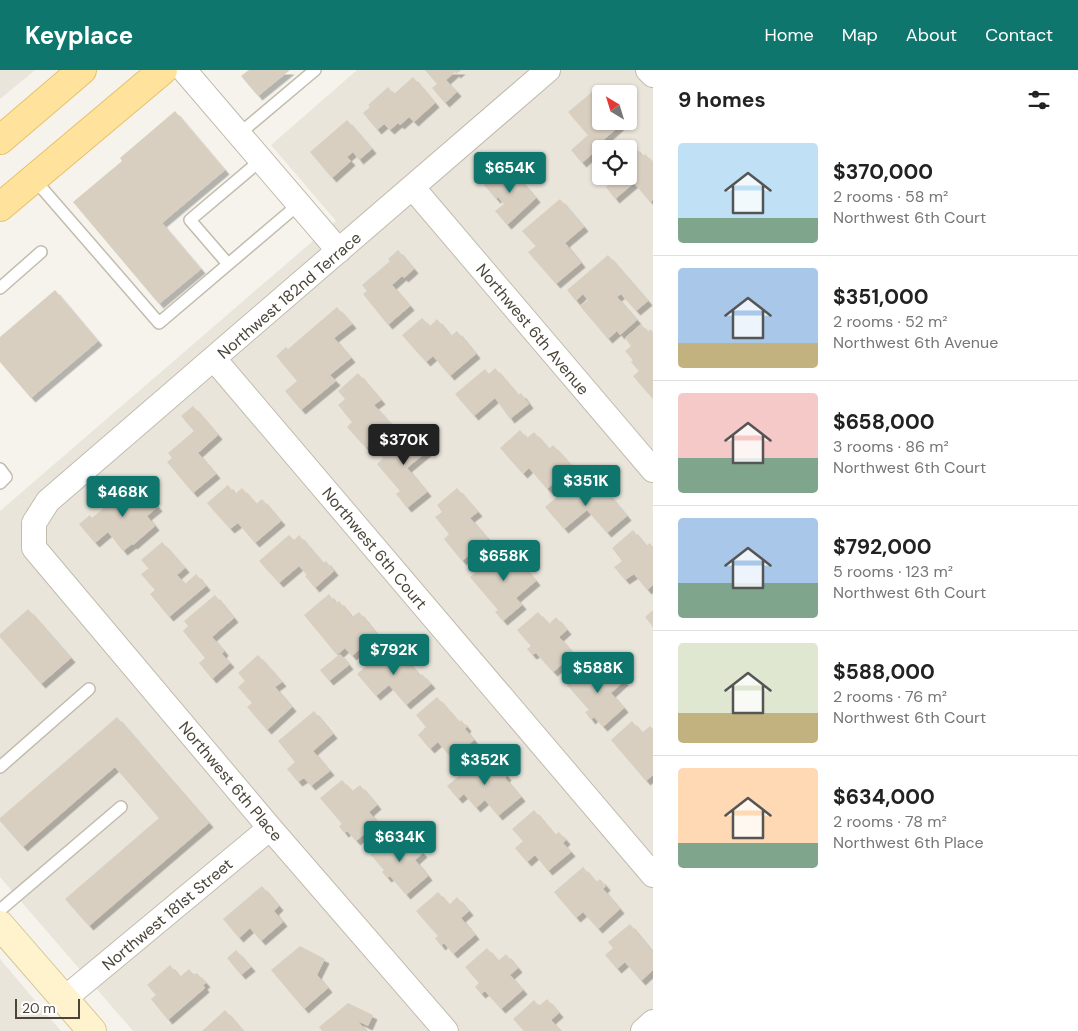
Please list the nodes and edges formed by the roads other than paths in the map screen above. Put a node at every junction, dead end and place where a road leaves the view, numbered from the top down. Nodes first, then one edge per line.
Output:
1 (82, 70) edge
2 (164, 70) edge
3 (184, 70) edge
4 (315, 70) edge
5 (548, 70) edge
6 (648, 70) edge
7 (653, 75) edge
8 (239, 134) junction
9 (0, 140) edge
10 (261, 160) junction
11 (34, 179) junction
12 (412, 188) junction
13 (299, 204) junction
14 (0, 207) edge
15 (339, 251) junction
16 (42, 252) dead end
17 (228, 264) junction
18 (0, 288) edge
19 (214, 359) junction
20 (0, 469) edge
21 (653, 470) edge
22 (0, 483) edge
23 (34, 524) joint
24 (89, 689) dead end
25 (0, 767) edge
26 (121, 807) dead end
27 (270, 828) junction
28 (653, 875) edge
29 (0, 910) edge
30 (0, 925) edge
31 (64, 999) junction
32 (653, 1022) edge
33 (92, 1031) edge
34 (446, 1031) edge
35 (643, 1031) edge

1 - 9 main road
2 - 11 main road
3 - 8 street
4 - 8 lane
5 - 12 street, Northwest 182nd Terrace
6 - 7 street
8 - 10 street
10 - 13 street
10 - 17 lane
11 - 14 main road
11 - 17 lane
12 - 15 street, Northwest 182nd Terrace
12 - 21 street, Northwest 6th Avenue
13 - 15 street
13 - 17 lane
15 - 19 street, Northwest 182nd Terrace
16 - 18 lane
19 - 23 street, Northwest 182nd Terrace
19 - 28 street, Northwest 6th Court
20 - 22 lane
23 - 27 street, Northwest 6th Place
24 - 25 lane
26 - 29 lane
27 - 31 street, Northwest 181st Street
27 - 34 street, Northwest 6th Place
30 - 31 street
31 - 33 street
32 - 35 street

